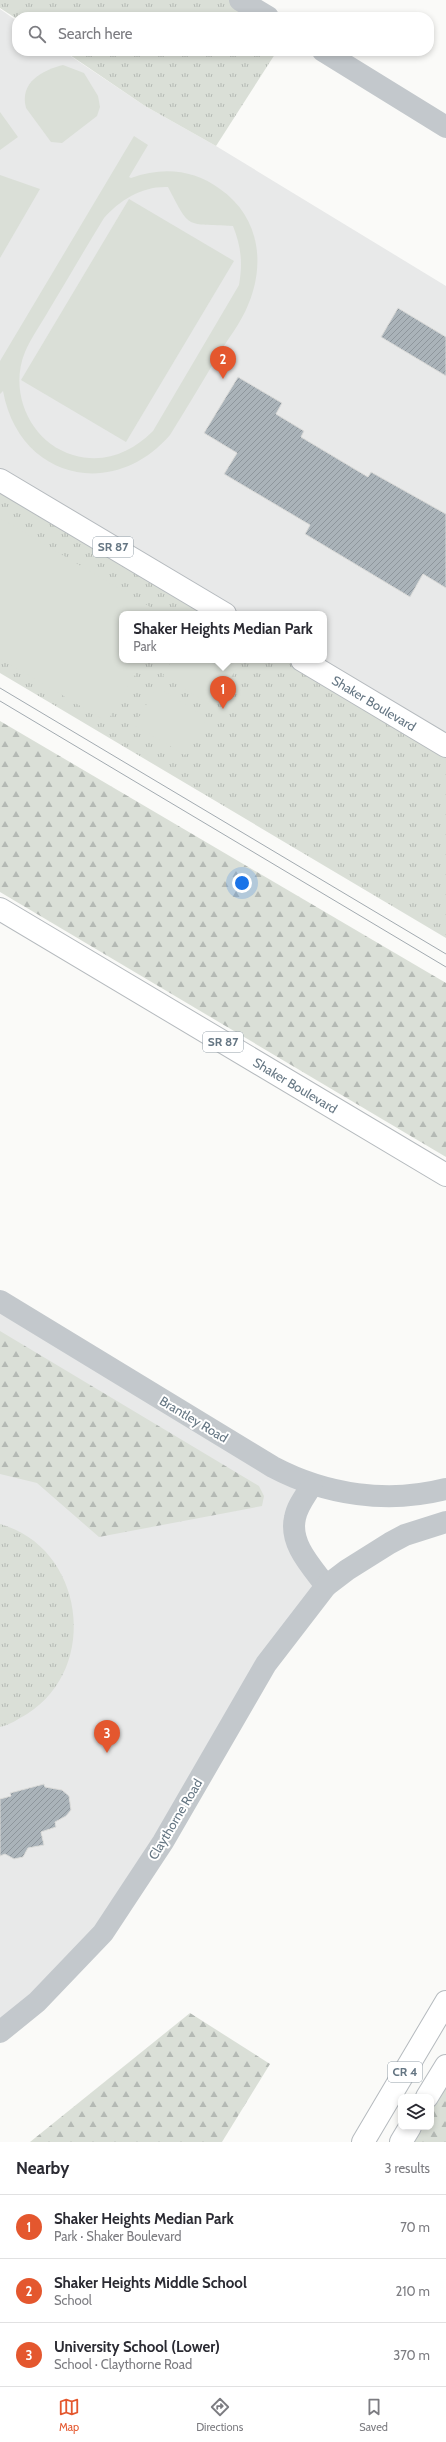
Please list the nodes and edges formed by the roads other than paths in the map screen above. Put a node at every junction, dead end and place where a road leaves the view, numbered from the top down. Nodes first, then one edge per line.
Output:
1 (240, 0) edge
2 (260, 12) edge
3 (331, 56) edge
4 (446, 127) edge
5 (0, 480) edge
6 (220, 611) edge
7 (307, 663) edge
8 (446, 746) edge
9 (0, 909) edge
10 (446, 1175) edge
11 (0, 1301) edge
12 (312, 1485) junction
13 (446, 1490) edge
14 (446, 1522) edge
15 (326, 1586) junction
16 (446, 2002) edge
17 (0, 2032) edge
18 (446, 2066) edge
19 (429, 2094) edge
20 (408, 2130) edge
21 (363, 2142) edge
22 (401, 2142) edge

1 - 2 street
3 - 4 street
5 - 6 main road, SR 87
7 - 8 main road, Shaker Boulevard
9 - 10 main road, Shaker Boulevard / SR 87
11 - 12 street, Brantley Road
12 - 13 street, Brantley Road
12 - 15 street
14 - 15 street, Claythorne Road
15 - 17 street, Claythorne Road
16 - 21 main road, CR 4
18 - 19 main road, CR 4
20 - 22 main road

